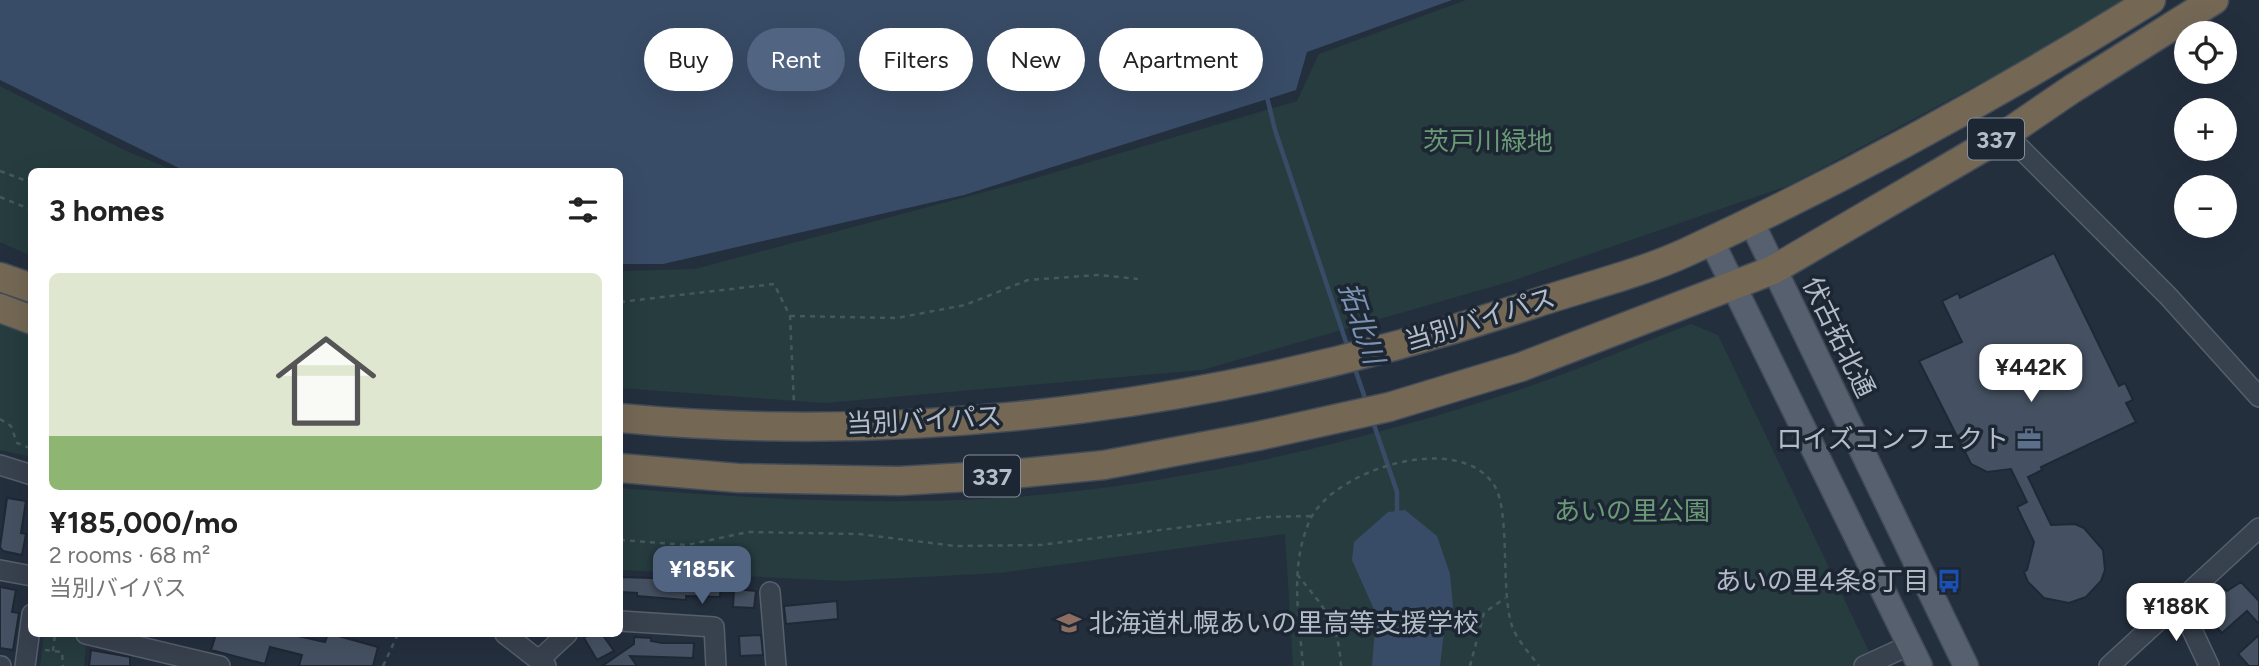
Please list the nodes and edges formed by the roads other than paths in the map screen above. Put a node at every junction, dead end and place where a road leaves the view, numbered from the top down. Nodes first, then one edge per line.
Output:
1 (2151, 0) edge
2 (2214, 0) edge
3 (2006, 134) junction
4 (1752, 223) junction
5 (1711, 240) junction
6 (1773, 270) junction
7 (0, 277) edge
8 (1734, 285) junction
9 (28, 287) edge
10 (0, 308) edge
11 (28, 318) edge
12 (2259, 397) edge
13 (623, 418) edge
14 (0, 466) edge
15 (623, 468) edge
16 (28, 474) edge
17 (2259, 528) edge
18 (0, 570) edge
19 (28, 575) edge
20 (771, 592) dead end
21 (2179, 602) junction
22 (623, 621) edge
23 (29, 637) edge
24 (94, 637) edge
25 (509, 637) edge
26 (565, 637) edge
27 (1915, 655) edge
28 (147, 657) edge
29 (543, 663) edge
30 (25, 666) edge
31 (220, 666) edge
32 (716, 666) edge
33 (776, 666) edge
34 (1864, 666) edge
35 (1966, 666) edge
36 (2109, 666) edge
37 (2210, 666) edge

1 - 4 highway, 当別バイパス / 337
2 - 3 highway, 当別バイパス / 337
3 - 6 highway, 当別バイパス / 337
3 - 12 street
4 - 5 highway, 当別バイパス / 337
4 - 6 main road, 伏古拓北通
5 - 8 main road
5 - 13 highway, 当別バイパス / 337
6 - 8 highway, 当別バイパス / 337
6 - 35 main road, 伏古拓北通
7 - 9 highway
8 - 15 highway, 当別バイパス / 337
8 - 27 main road
10 - 11 highway
14 - 16 street
17 - 21 street
18 - 19 street
20 - 33 street
21 - 36 street
21 - 37 street
22 - 32 street
23 - 30 street
24 - 28 street
25 - 29 street
26 - 29 street
27 - 34 street
28 - 31 street

